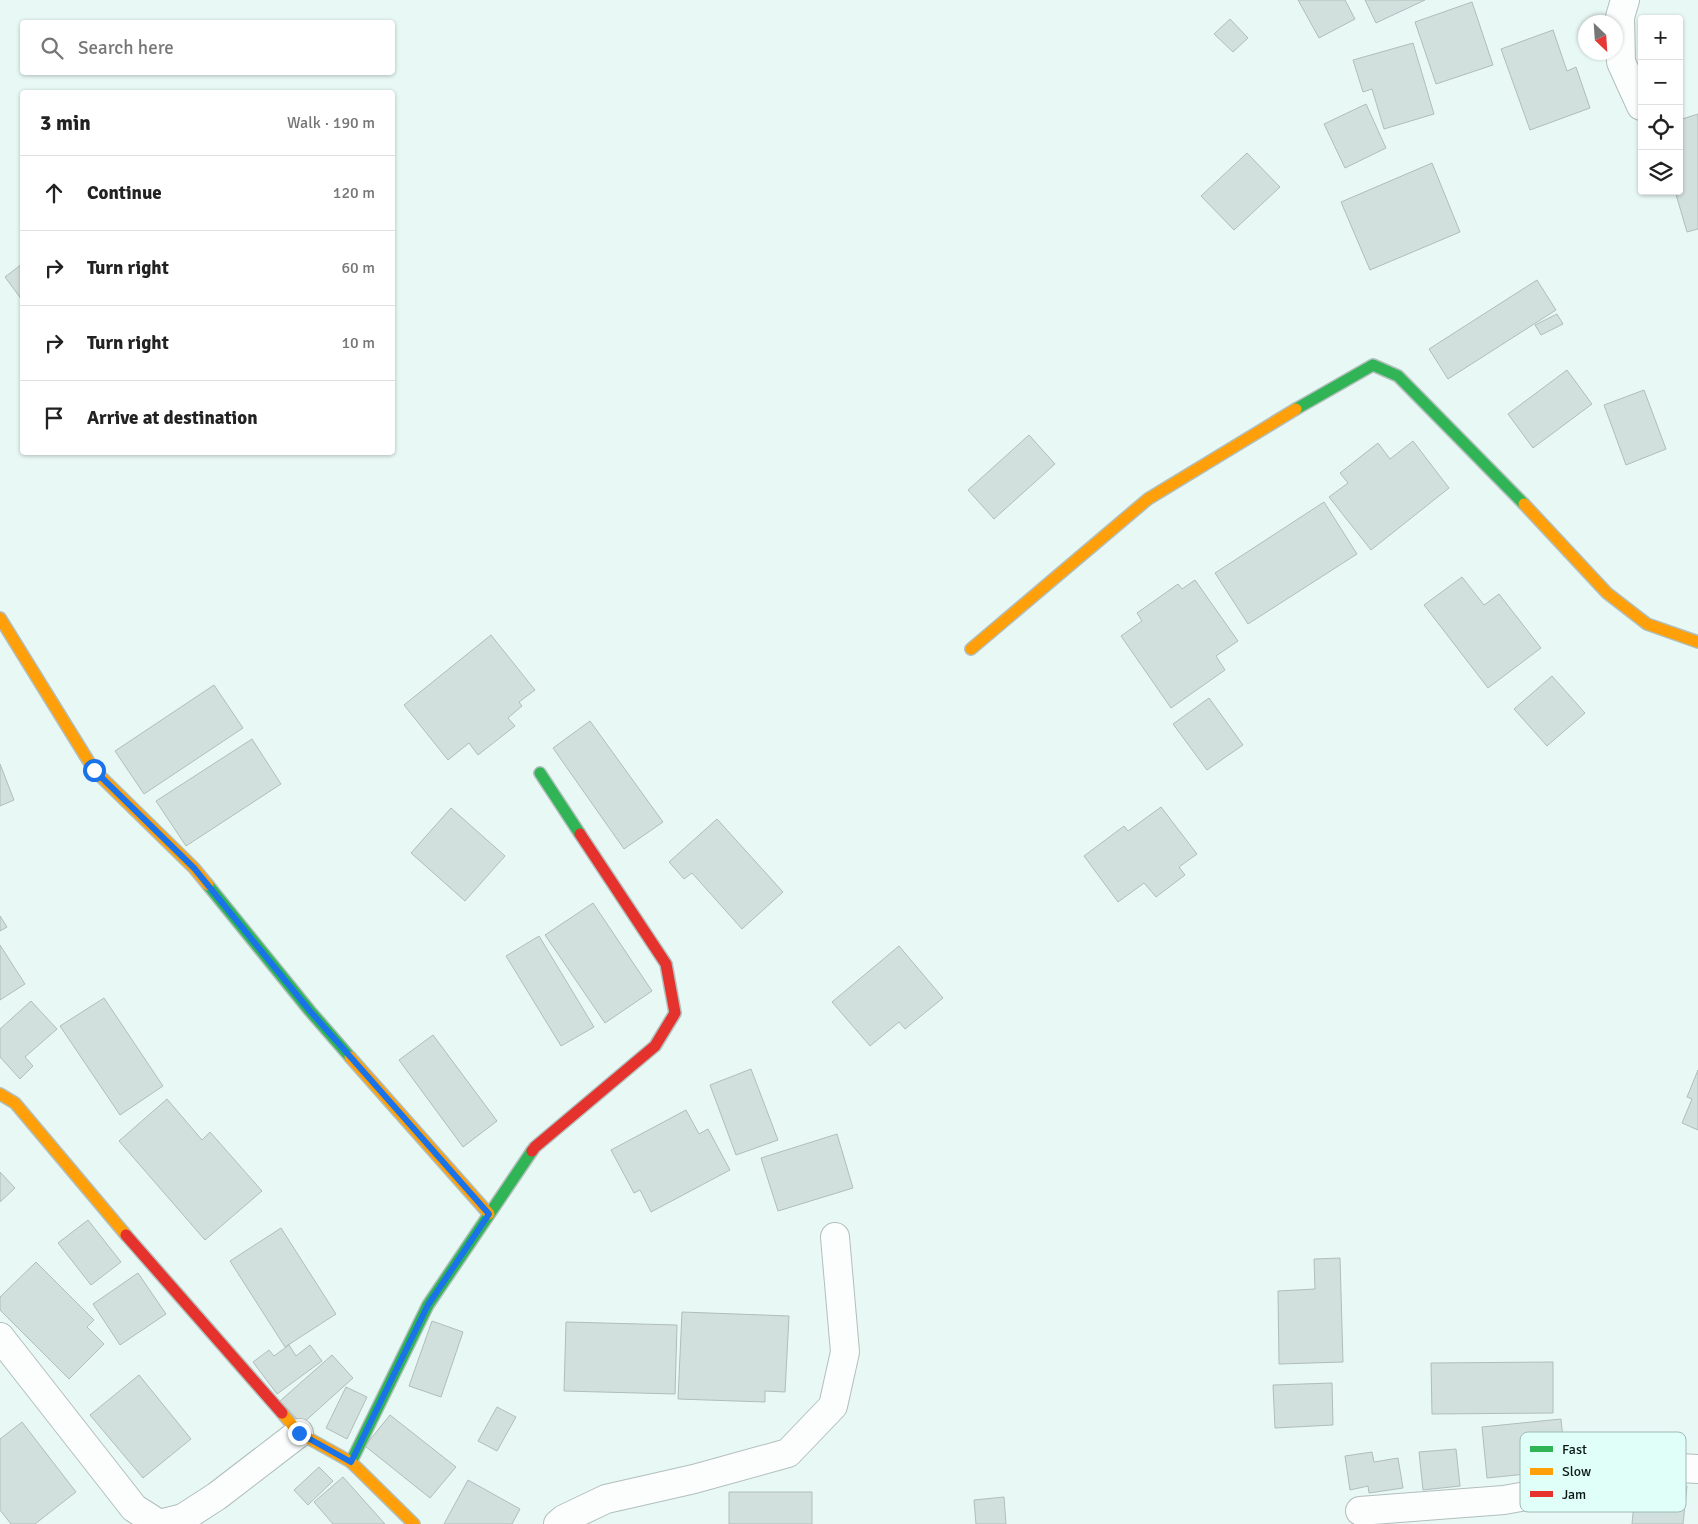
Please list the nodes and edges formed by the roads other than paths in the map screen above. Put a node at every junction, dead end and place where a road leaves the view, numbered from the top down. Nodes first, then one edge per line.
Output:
1 (1626, 0) edge
2 (1641, 105) edge
3 (0, 618) edge
4 (1698, 642) edge
5 (971, 649) dead end
6 (540, 773) dead end
7 (0, 1094) edge
8 (489, 1214) junction
9 (835, 1237) dead end
10 (0, 1337) edge
11 (299, 1433) junction
12 (351, 1462) junction
13 (1520, 1497) edge
14 (1360, 1511) dead end
15 (414, 1524) edge
16 (558, 1524) edge

1 - 2 street
3 - 8 street
4 - 5 street
6 - 8 street
7 - 11 street
8 - 12 street
9 - 16 street
10 - 11 street
11 - 12 street
12 - 15 street
13 - 14 street

